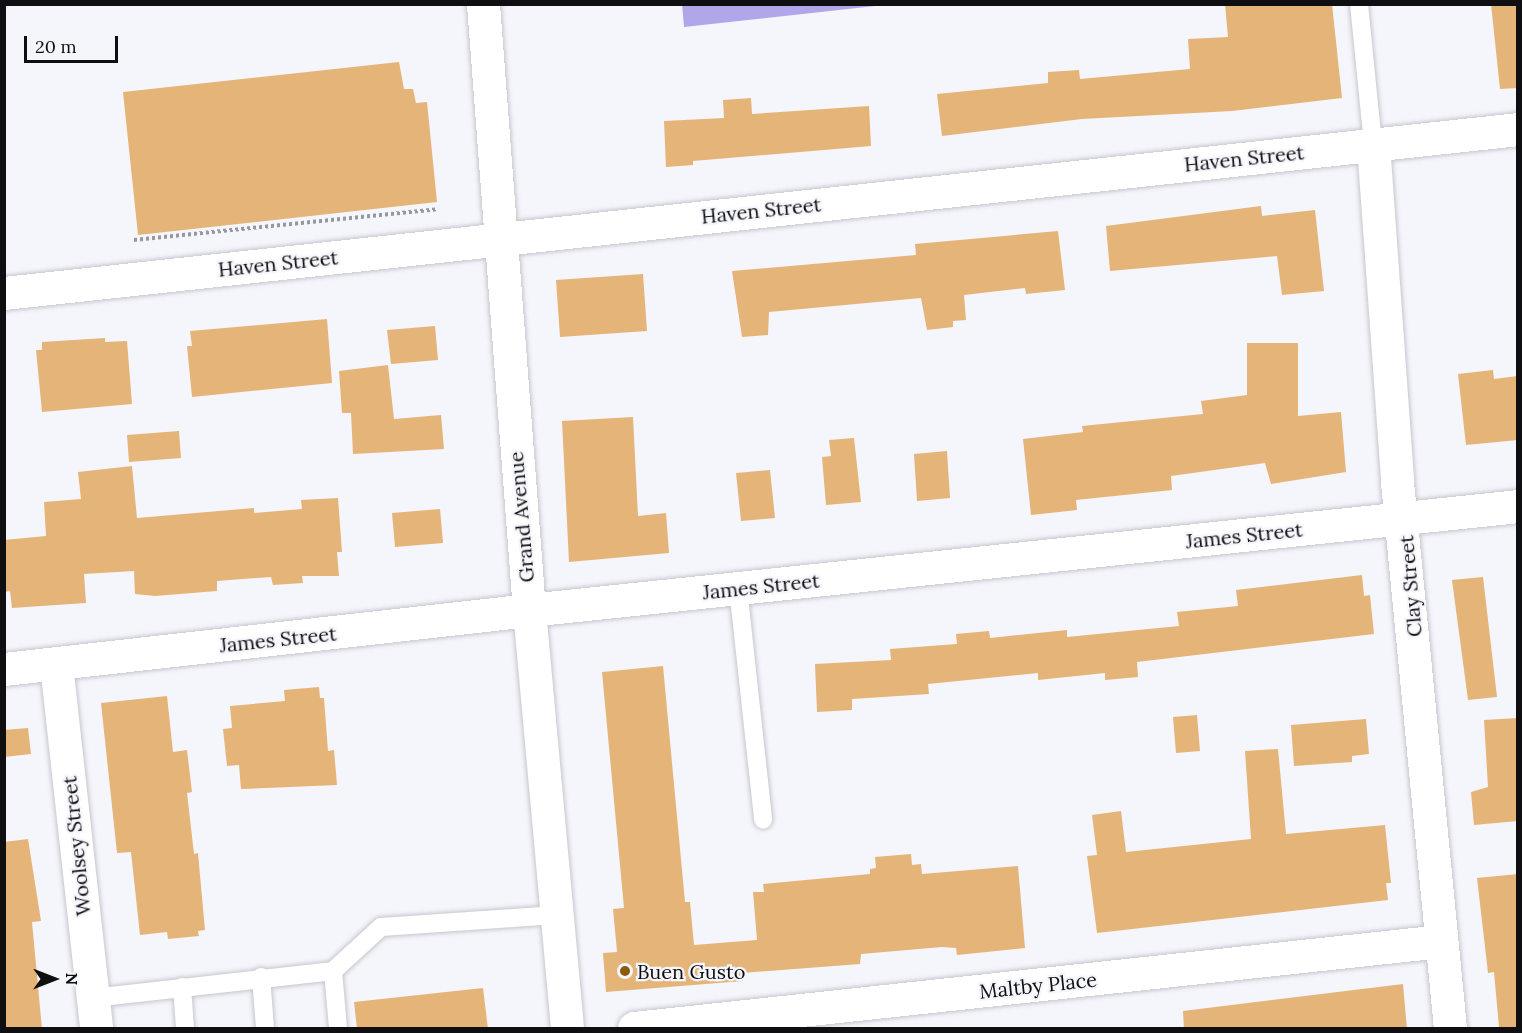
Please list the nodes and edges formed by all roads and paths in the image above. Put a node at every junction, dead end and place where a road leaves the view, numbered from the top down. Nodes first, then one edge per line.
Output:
1 (483, 4) edge
2 (1359, 4) edge
3 (1518, 129) edge
4 (1373, 144) junction
5 (437, 209) dead end
6 (498, 239) junction
7 (134, 240) dead end
8 (4, 293) edge
9 (1518, 506) edge
10 (1403, 519) junction
11 (738, 588) junction
12 (529, 610) junction
13 (56, 664) junction
14 (4, 669) edge
15 (763, 820) dead end
16 (557, 915) junction
17 (1441, 941) junction
18 (333, 971) junction
19 (261, 977) junction
20 (182, 987) junction
21 (95, 1013) edge
22 (185, 1029) edge
23 (265, 1029) edge
24 (338, 1029) edge
25 (567, 1029) edge
26 (634, 1029) edge
27 (1450, 1029) edge

1 - 6 street, Grand Avenue
2 - 4 lane
3 - 4 street, Haven Street
4 - 6 street, Haven Street
4 - 10 street, Clay Street
5 - 7 path
6 - 8 street, Haven Street
6 - 12 street, Grand Avenue
9 - 10 street, James Street
10 - 11 street, James Street
10 - 17 street, Clay Street
11 - 12 street, James Street
11 - 15 lane
12 - 13 street, James Street
12 - 16 street, Grand Avenue
13 - 14 street, James Street
13 - 21 street, Woolsey Street
16 - 18 lane
16 - 25 street, Grand Avenue
17 - 26 street, Maltby Place
17 - 27 street, Clay Street
18 - 19 lane
18 - 24 lane
19 - 20 lane
19 - 23 lane
20 - 21 lane
20 - 22 lane

